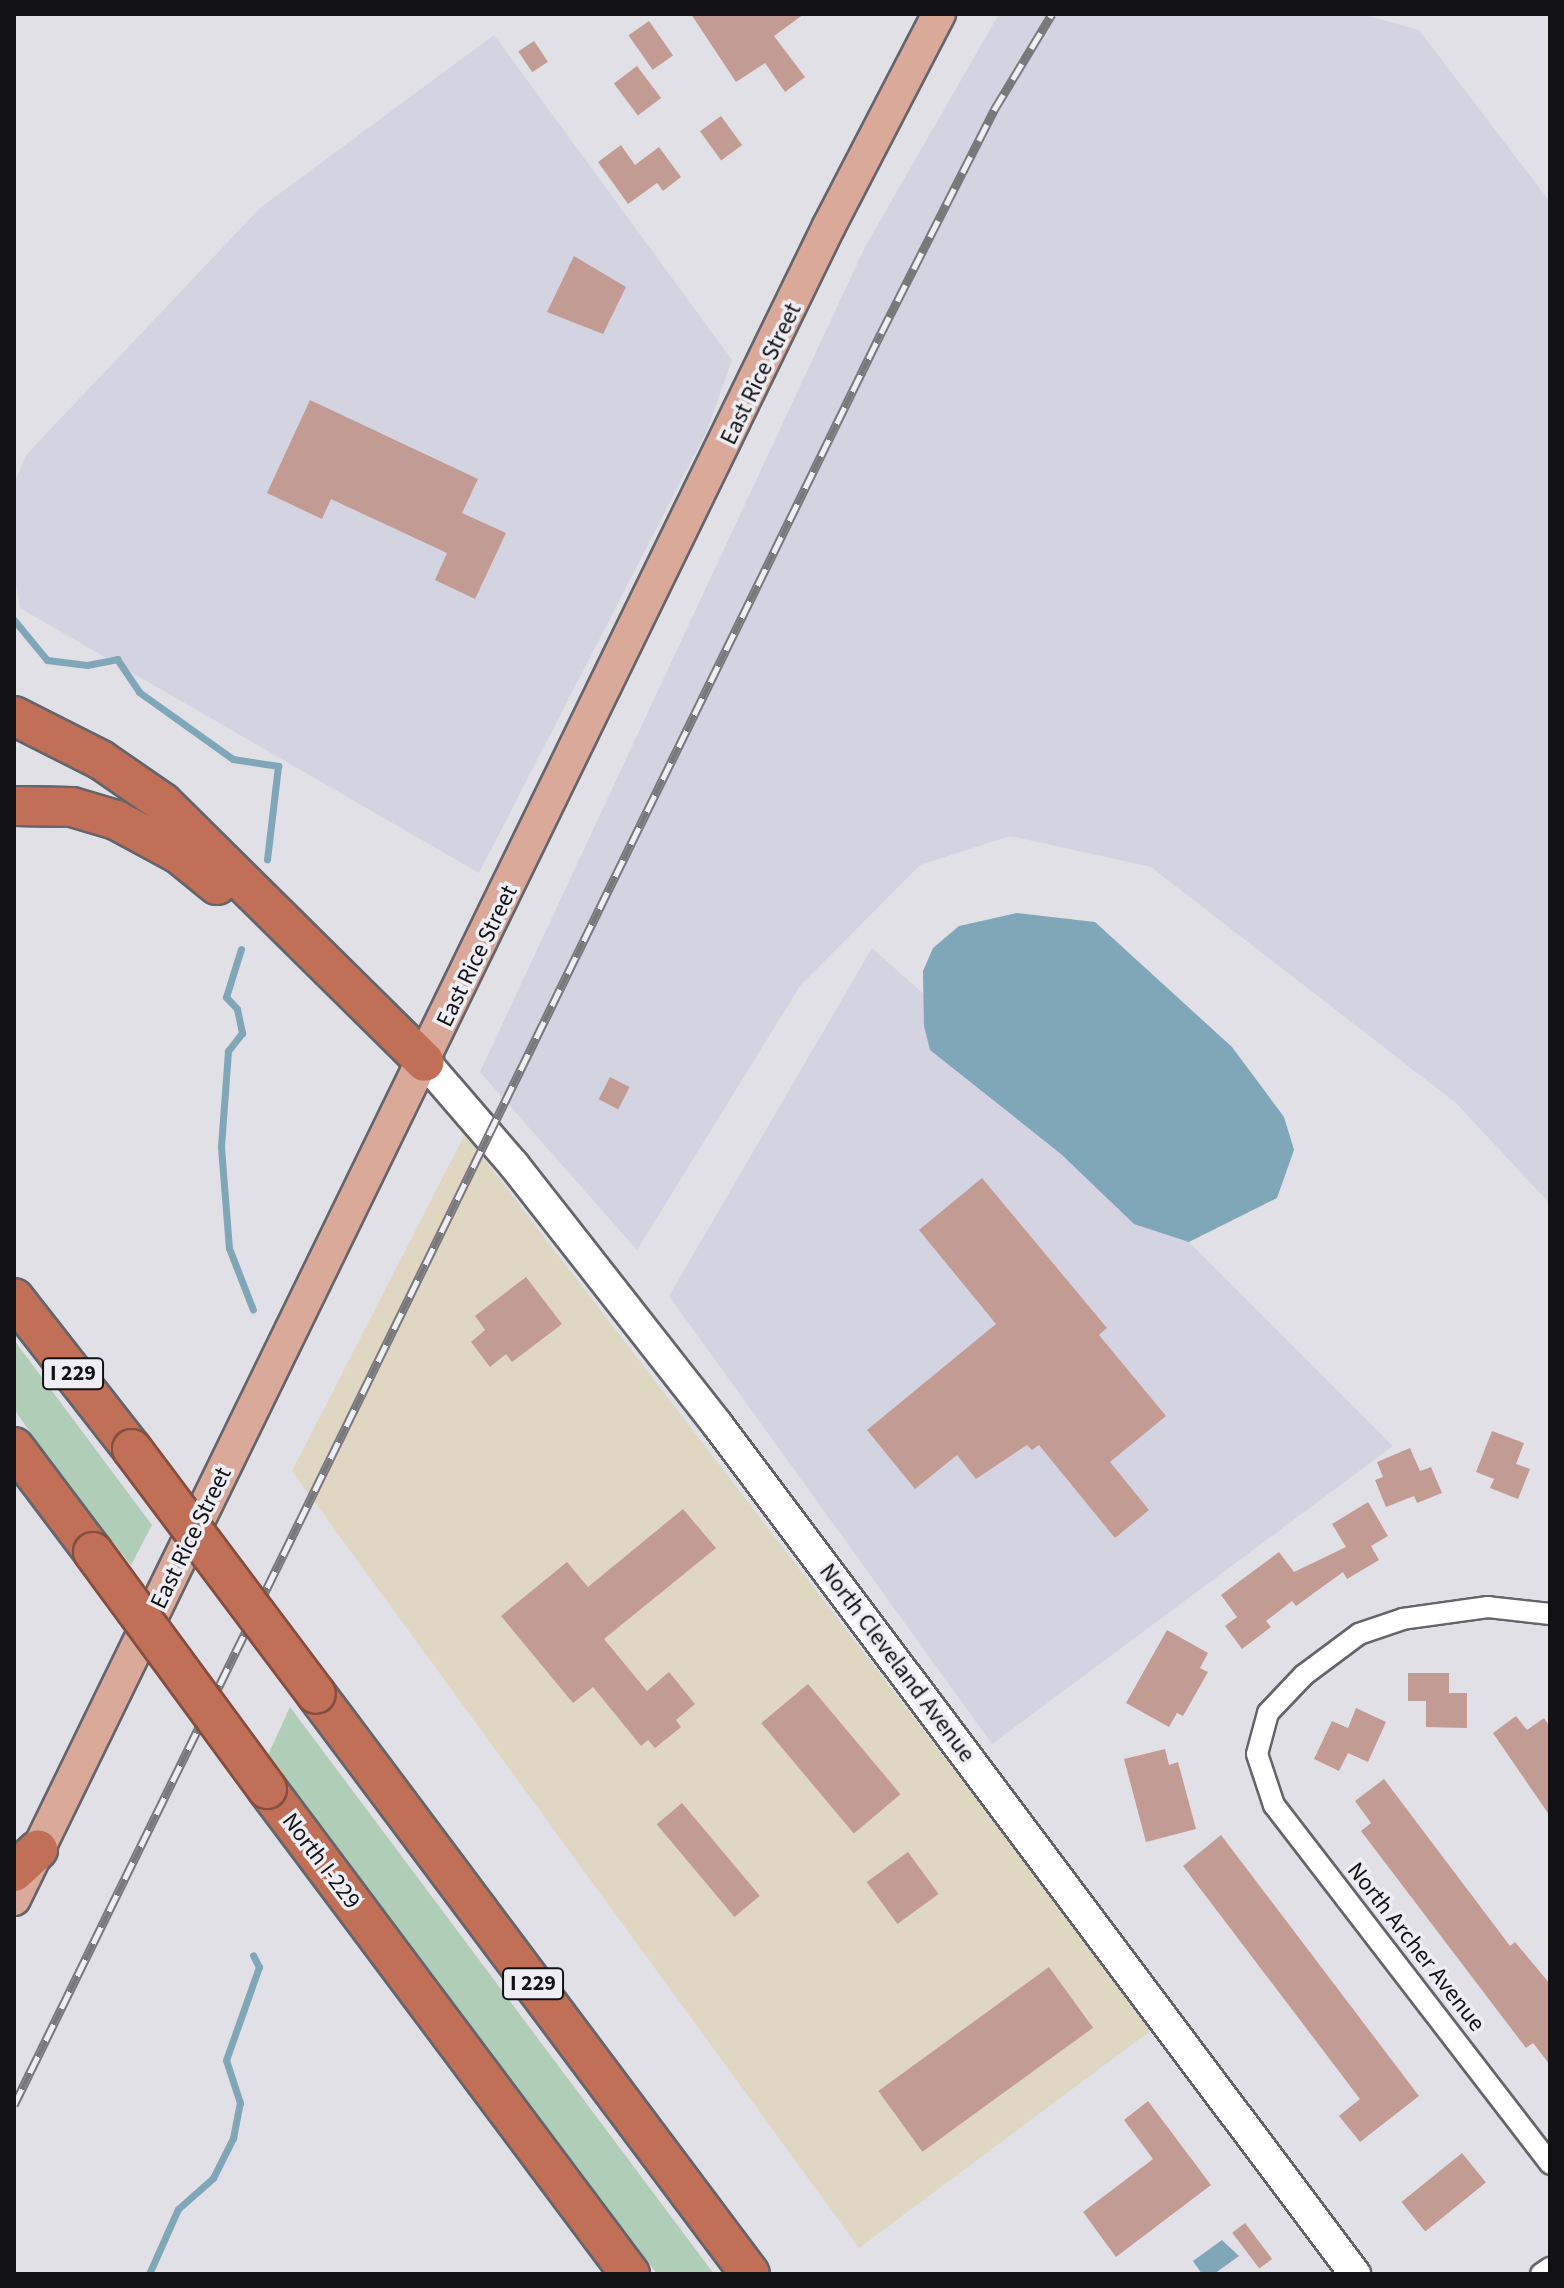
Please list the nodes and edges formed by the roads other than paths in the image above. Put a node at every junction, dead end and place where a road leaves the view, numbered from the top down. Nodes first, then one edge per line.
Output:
1 (939, 14) edge
2 (14, 716) edge
3 (14, 806) edge
4 (425, 1062) junction
5 (14, 1298) edge
6 (14, 1447) edge
7 (14, 1479) edge
8 (83, 1539) junction
9 (1550, 1614) edge
10 (26, 1861) edge
11 (14, 1899) edge
12 (1550, 2164) edge
13 (1550, 2268) edge
14 (630, 2274) edge
15 (750, 2274) edge
16 (1355, 2274) edge
17 (1541, 2274) edge

1 - 4 main road, East Rice Street
2 - 4 highway
3 - 4 highway
4 - 10 main road, East Rice Street
4 - 16 street, North Cleveland Avenue
5 - 15 highway, I 229, bridge
6 - 8 highway, North I-229
7 - 8 highway
8 - 14 highway, North I-229, bridge
9 - 12 street, North Archer Avenue
10 - 11 main road, East Rice Street
13 - 17 street

